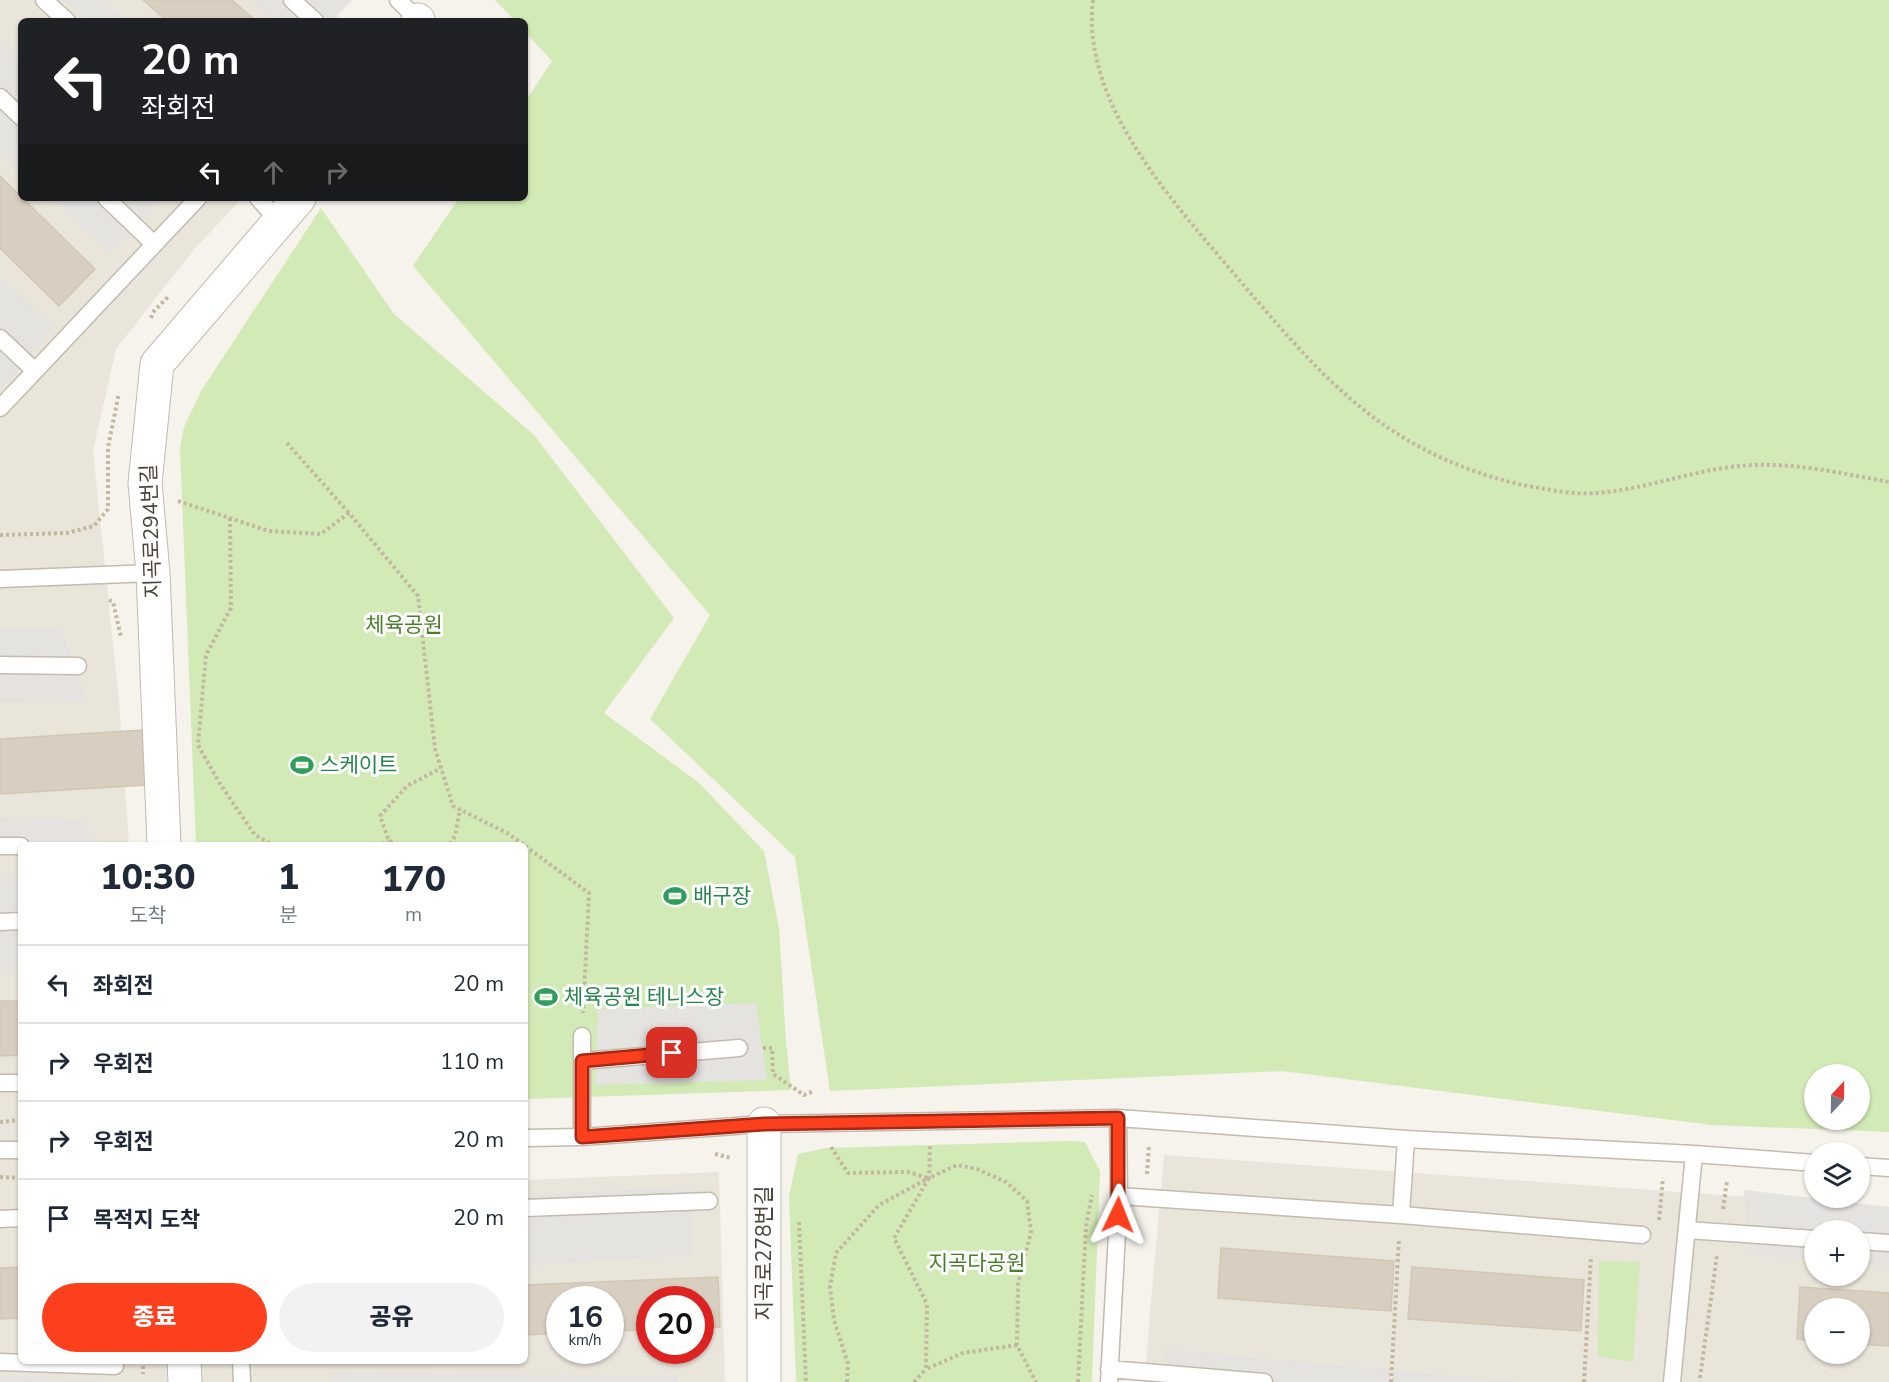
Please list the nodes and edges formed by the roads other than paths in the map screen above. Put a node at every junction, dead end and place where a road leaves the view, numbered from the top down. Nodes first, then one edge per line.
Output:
1 (44, 0) edge
2 (292, 0) edge
3 (64, 18) edge
4 (312, 18) edge
5 (0, 98) edge
6 (18, 114) edge
7 (109, 201) edge
8 (195, 201) edge
9 (279, 206) edge
10 (154, 244) junction
11 (0, 338) edge
12 (35, 371) junction
13 (0, 408) edge
14 (153, 573) junction
15 (0, 579) edge
16 (0, 665) edge
17 (78, 666) dead end
18 (164, 842) edge
19 (0, 846) edge
20 (18, 846) edge
21 (18, 921) edge
22 (0, 922) edge
23 (582, 1036) road end
24 (739, 1048) road end
25 (582, 1061) junction
26 (0, 1083) edge
27 (18, 1083) edge
28 (1118, 1118) junction
29 (764, 1124) junction
30 (582, 1137) junction
31 (528, 1138) edge
32 (1406, 1139) junction
33 (0, 1150) edge
34 (18, 1150) edge
35 (1694, 1154) junction
36 (1804, 1162) edge
37 (1870, 1167) edge
38 (1889, 1168) edge
39 (1119, 1196) junction
40 (709, 1201) dead end
41 (528, 1208) edge
42 (1401, 1215) junction
43 (18, 1218) edge
44 (0, 1220) edge
45 (1687, 1230) junction
46 (1642, 1235) dead end
47 (1804, 1238) edge
48 (1870, 1242) edge
49 (1889, 1243) edge
50 (0, 1362) edge
51 (18, 1363) edge
52 (58, 1364) edge
53 (115, 1364) edge
54 (184, 1364) edge
55 (241, 1364) edge
56 (1109, 1376) edge
57 (185, 1382) edge
58 (242, 1382) edge
59 (764, 1382) edge
60 (1264, 1382) edge
61 (1671, 1382) edge

1 - 3 lane
2 - 4 lane
5 - 6 lane
7 - 10 lane
8 - 10 lane
9 - 14 street, 지곡로294번길
10 - 12 lane
11 - 12 lane
12 - 13 lane
14 - 15 lane
14 - 18 street, 지곡로294번길
16 - 17 lane
19 - 20 lane
21 - 22 lane
23 - 25 lane
24 - 25 lane
25 - 30 lane
26 - 27 lane
28 - 29 lane
28 - 32 lane
28 - 39 lane
29 - 30 lane
29 - 59 street, 지곡로278번길
30 - 31 lane
32 - 35 lane
32 - 42 lane
33 - 34 lane
35 - 36 lane
35 - 45 lane
37 - 38 lane
39 - 42 lane
39 - 56 lane
40 - 41 lane
42 - 46 lane
43 - 44 lane
45 - 47 lane
45 - 61 lane
48 - 49 lane
50 - 51 lane
52 - 53 lane
54 - 57 street
55 - 58 lane
56 - 60 lane

